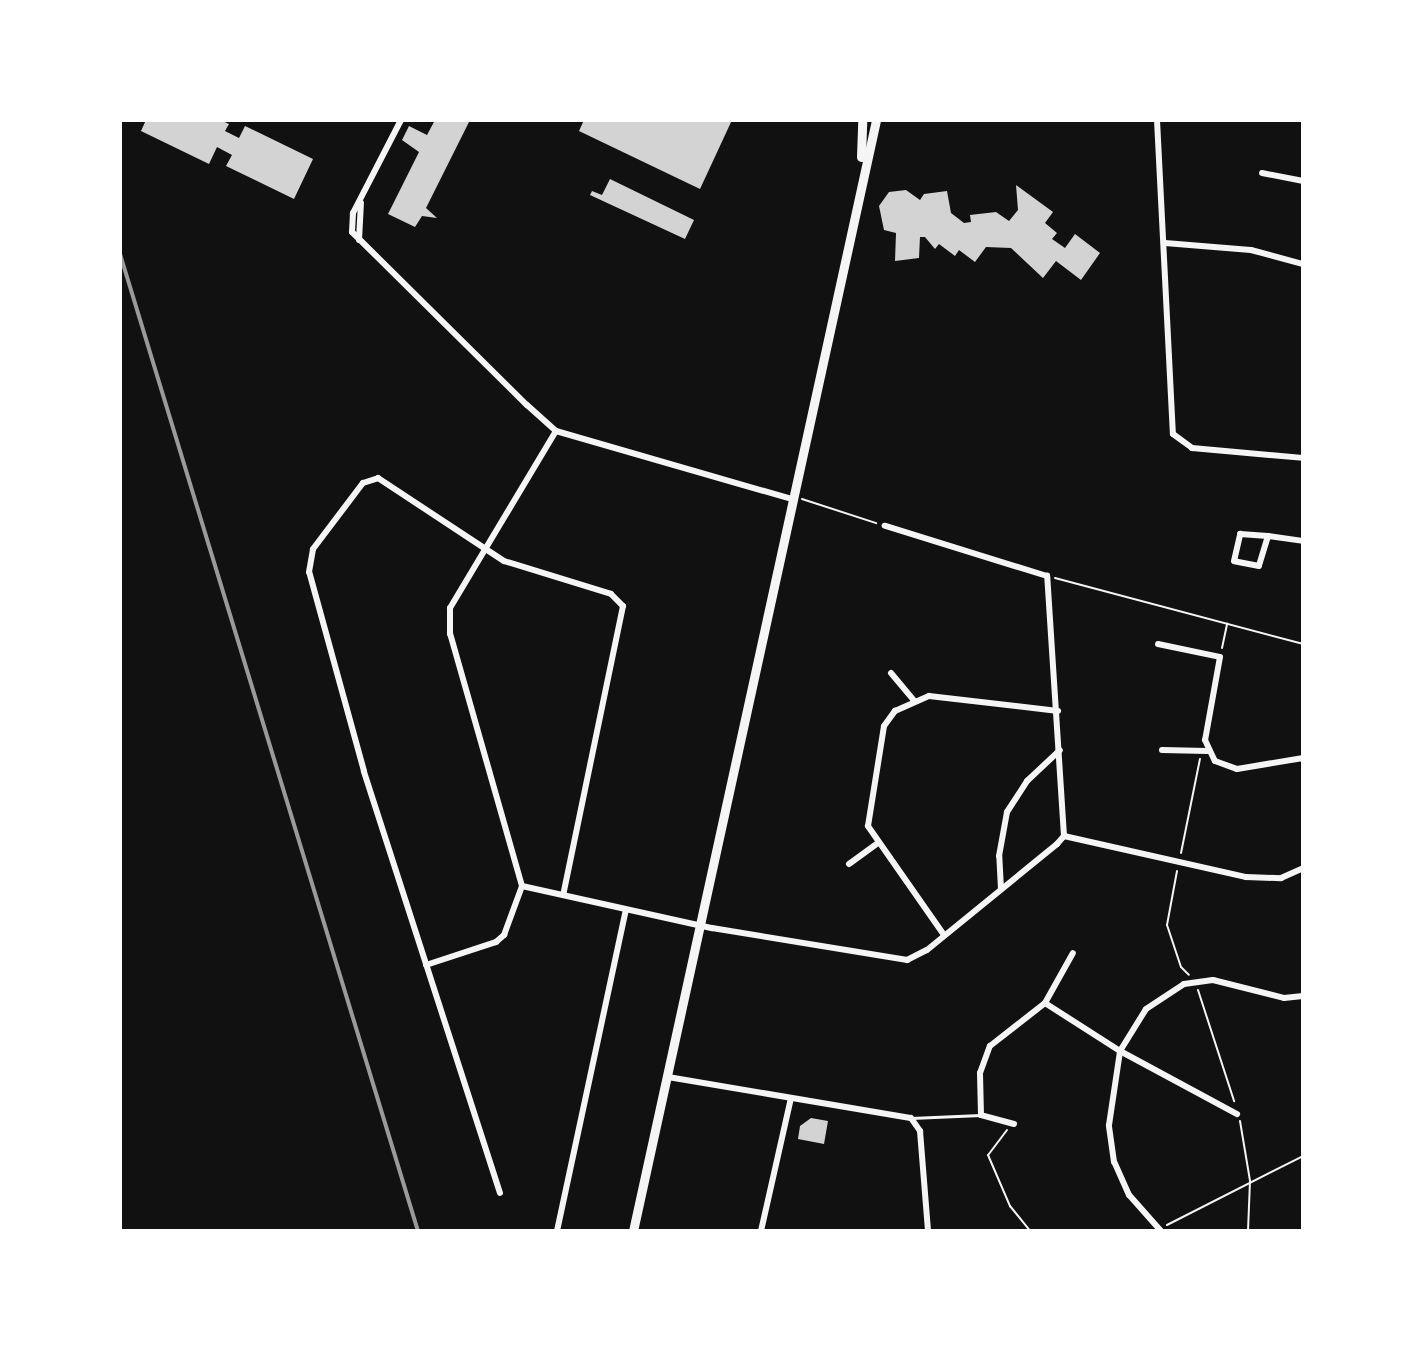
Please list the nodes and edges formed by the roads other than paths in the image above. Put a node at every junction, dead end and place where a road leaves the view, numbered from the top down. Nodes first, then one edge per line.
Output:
1 (401, 120) edge
2 (862, 120) edge
3 (876, 120) edge
4 (1157, 120) edge
5 (1262, 173) dead end
6 (1303, 181) edge
7 (858, 186) junction
8 (1165, 243) junction
9 (1303, 264) edge
10 (556, 431) junction
11 (1303, 458) edge
12 (792, 499) junction
13 (885, 526) road end
14 (1268, 536) junction
15 (1303, 541) edge
16 (484, 549) junction
17 (1158, 644) dead end
18 (891, 673) dead end
19 (914, 700) junction
20 (1058, 711) junction
21 (1060, 750) junction
22 (1162, 750) dead end
23 (1207, 751) junction
24 (1303, 758) edge
25 (1064, 836) junction
26 (877, 844) junction
27 (849, 864) dead end
28 (1303, 868) edge
29 (522, 886) junction
30 (1000, 889) junction
31 (563, 895) junction
32 (626, 909) junction
33 (700, 925) junction
34 (944, 935) junction
35 (1073, 953) dead end
36 (426, 965) junction
37 (1303, 996) edge
38 (1045, 1003) junction
39 (1120, 1051) junction
40 (668, 1077) junction
41 (791, 1098) junction
42 (1237, 1114) dead end
43 (981, 1115) junction
44 (911, 1118) junction
45 (1014, 1124) road end
46 (500, 1192) dead end
47 (1160, 1230) edge
48 (557, 1231) edge
49 (632, 1231) edge
50 (761, 1231) edge
51 (928, 1231) edge

1 - 10 street
2 - 7 main road
3 - 7 main road
4 - 8 street
5 - 6 street
7 - 12 main road
8 - 9 street
8 - 11 street
10 - 12 street
10 - 16 street
12 - 33 main road
13 - 20 street
14 - 14 street
14 - 15 street
16 - 29 street
16 - 31 street
16 - 36 street
17 - 23 street
18 - 19 street
19 - 20 street
19 - 26 street
20 - 21 street
21 - 25 street
21 - 30 street
22 - 23 street
23 - 24 street
25 - 28 street
25 - 30 street
26 - 27 street
26 - 34 street
29 - 31 street
29 - 36 street
30 - 34 street
31 - 32 street
32 - 33 street
32 - 48 street
33 - 34 street
33 - 40 main road
35 - 38 street
36 - 46 street
37 - 39 street
38 - 39 street
38 - 43 street
39 - 42 street
39 - 47 street
40 - 41 street
40 - 49 main road
41 - 44 street
41 - 50 street
43 - 44 lane
43 - 45 street
44 - 51 street

